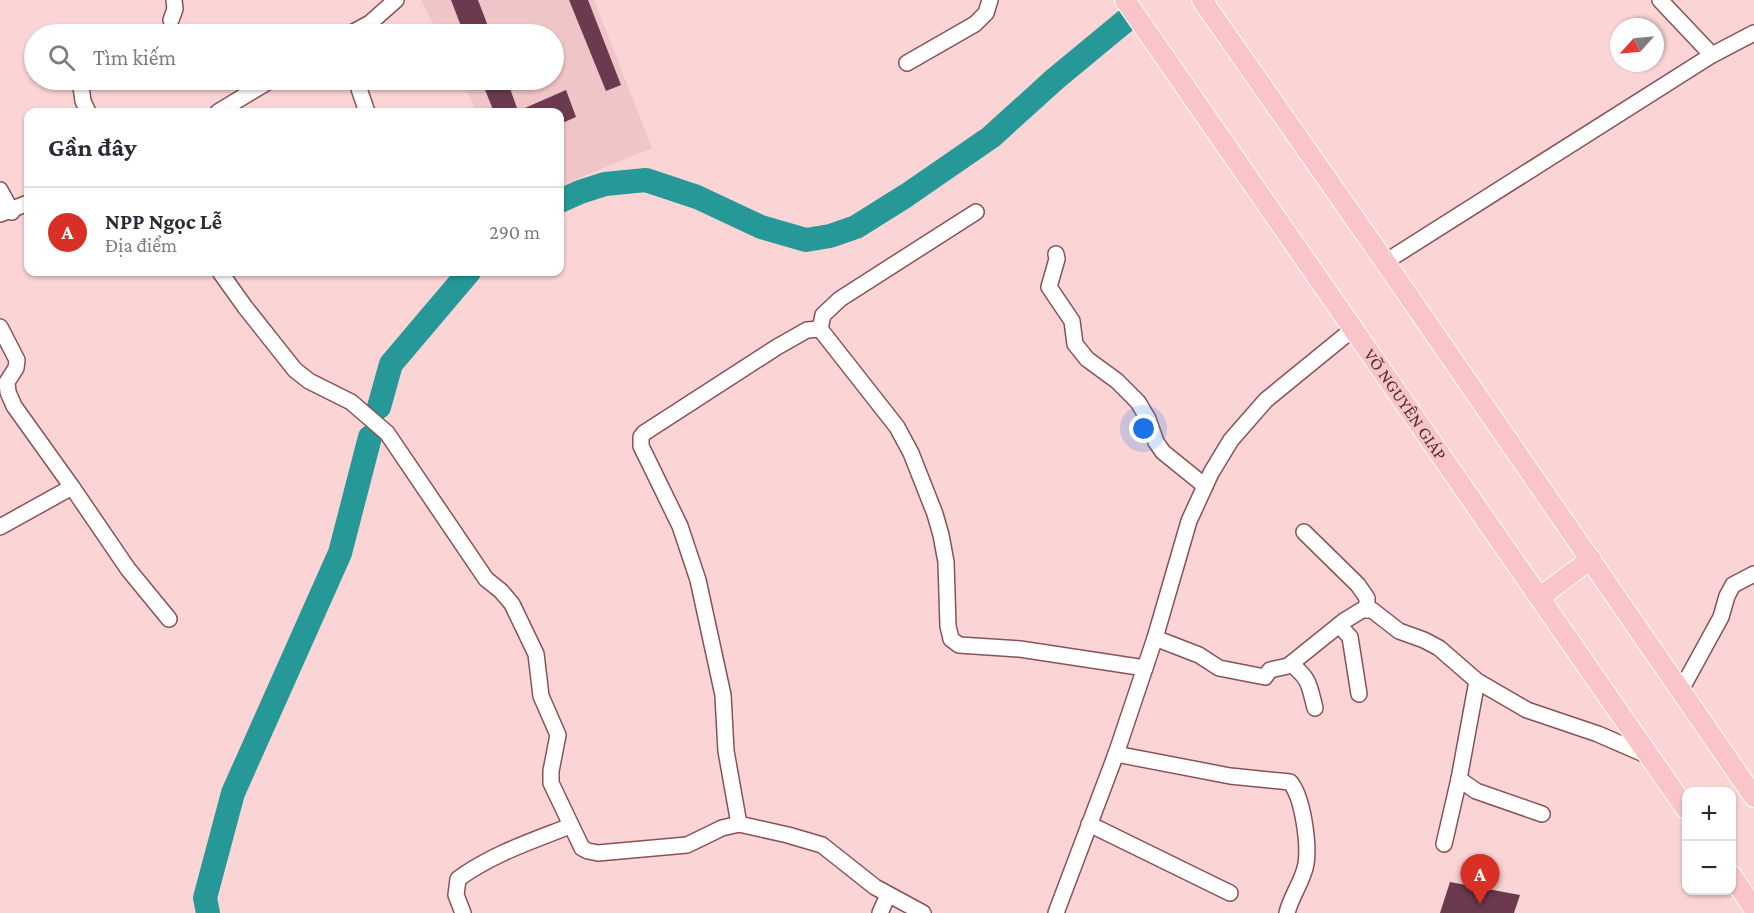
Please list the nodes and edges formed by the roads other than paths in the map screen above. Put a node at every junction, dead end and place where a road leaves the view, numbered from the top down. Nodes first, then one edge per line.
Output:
1 (174, 0) edge
2 (396, 0) edge
3 (990, 0) edge
4 (1125, 0) edge
5 (1202, 0) edge
6 (1660, 0) edge
7 (379, 6) edge
8 (171, 20) dead end
9 (368, 24) edge
10 (1754, 33) edge
11 (1712, 55) junction
12 (907, 63) dead end
13 (81, 90) edge
14 (254, 90) edge
15 (360, 90) edge
16 (86, 108) edge
17 (225, 108) edge
18 (366, 108) edge
19 (0, 189) edge
20 (24, 205) edge
21 (975, 212) dead end
22 (6, 213) edge
23 (1056, 254) dead end
24 (1385, 262) junction
25 (223, 276) edge
26 (0, 327) edge
27 (820, 328) junction
28 (1353, 329) junction
29 (1205, 486) junction
30 (72, 487) junction
31 (0, 527) edge
32 (1304, 532) dead end
33 (1591, 560) junction
34 (1754, 574) edge
35 (1540, 597) junction
36 (1367, 610) junction
37 (170, 619) dead end
38 (1339, 625) junction
39 (1155, 638) junction
40 (1291, 664) junction
41 (1145, 668) junction
42 (1477, 681) junction
43 (1681, 690) junction
44 (1359, 694) dead end
45 (1315, 708) dead end
46 (1116, 754) junction
47 (1651, 758) junction
48 (1459, 779) junction
49 (1754, 797) edge
50 (1682, 803) edge
51 (1542, 814) dead end
52 (739, 824) junction
53 (1089, 824) junction
54 (570, 826) junction
55 (1444, 844) dead end
56 (1736, 883) edge
57 (1230, 893) dead end
58 (888, 895) junction
59 (1754, 909) edge
60 (463, 913) edge
61 (880, 913) edge
62 (923, 913) edge
63 (1056, 913) edge
64 (1287, 913) edge

1 - 8 street
2 - 7 street
3 - 12 street
4 - 28 main road, VÕ NGUYÊN GIÁP
5 - 24 main road
6 - 11 street
7 - 9 street
10 - 11 street
11 - 24 street
13 - 16 street
14 - 17 street
15 - 18 street
19 - 22 street
20 - 22 street
21 - 27 street
23 - 29 street
24 - 33 main road
25 - 54 street
26 - 30 street
27 - 41 street
27 - 52 street
28 - 29 street
28 - 35 main road, VÕ NGUYÊN GIÁP
29 - 39 street
30 - 31 street
30 - 37 street
32 - 36 street
33 - 35 main road
33 - 43 main road
34 - 43 street
35 - 47 main road, VÕ NGUYÊN GIÁP
36 - 38 street
36 - 42 street
38 - 40 street
38 - 44 street
39 - 40 street
39 - 41 street
40 - 45 street
41 - 46 street
42 - 47 street
42 - 48 street
43 - 49 main road
46 - 53 street
46 - 64 street
47 - 50 main road, VÕ NGUYÊN GIÁP
48 - 51 street
48 - 55 street
52 - 54 street
52 - 58 street
53 - 57 street
53 - 63 street
54 - 60 street
56 - 59 main road
58 - 61 street
58 - 62 street

